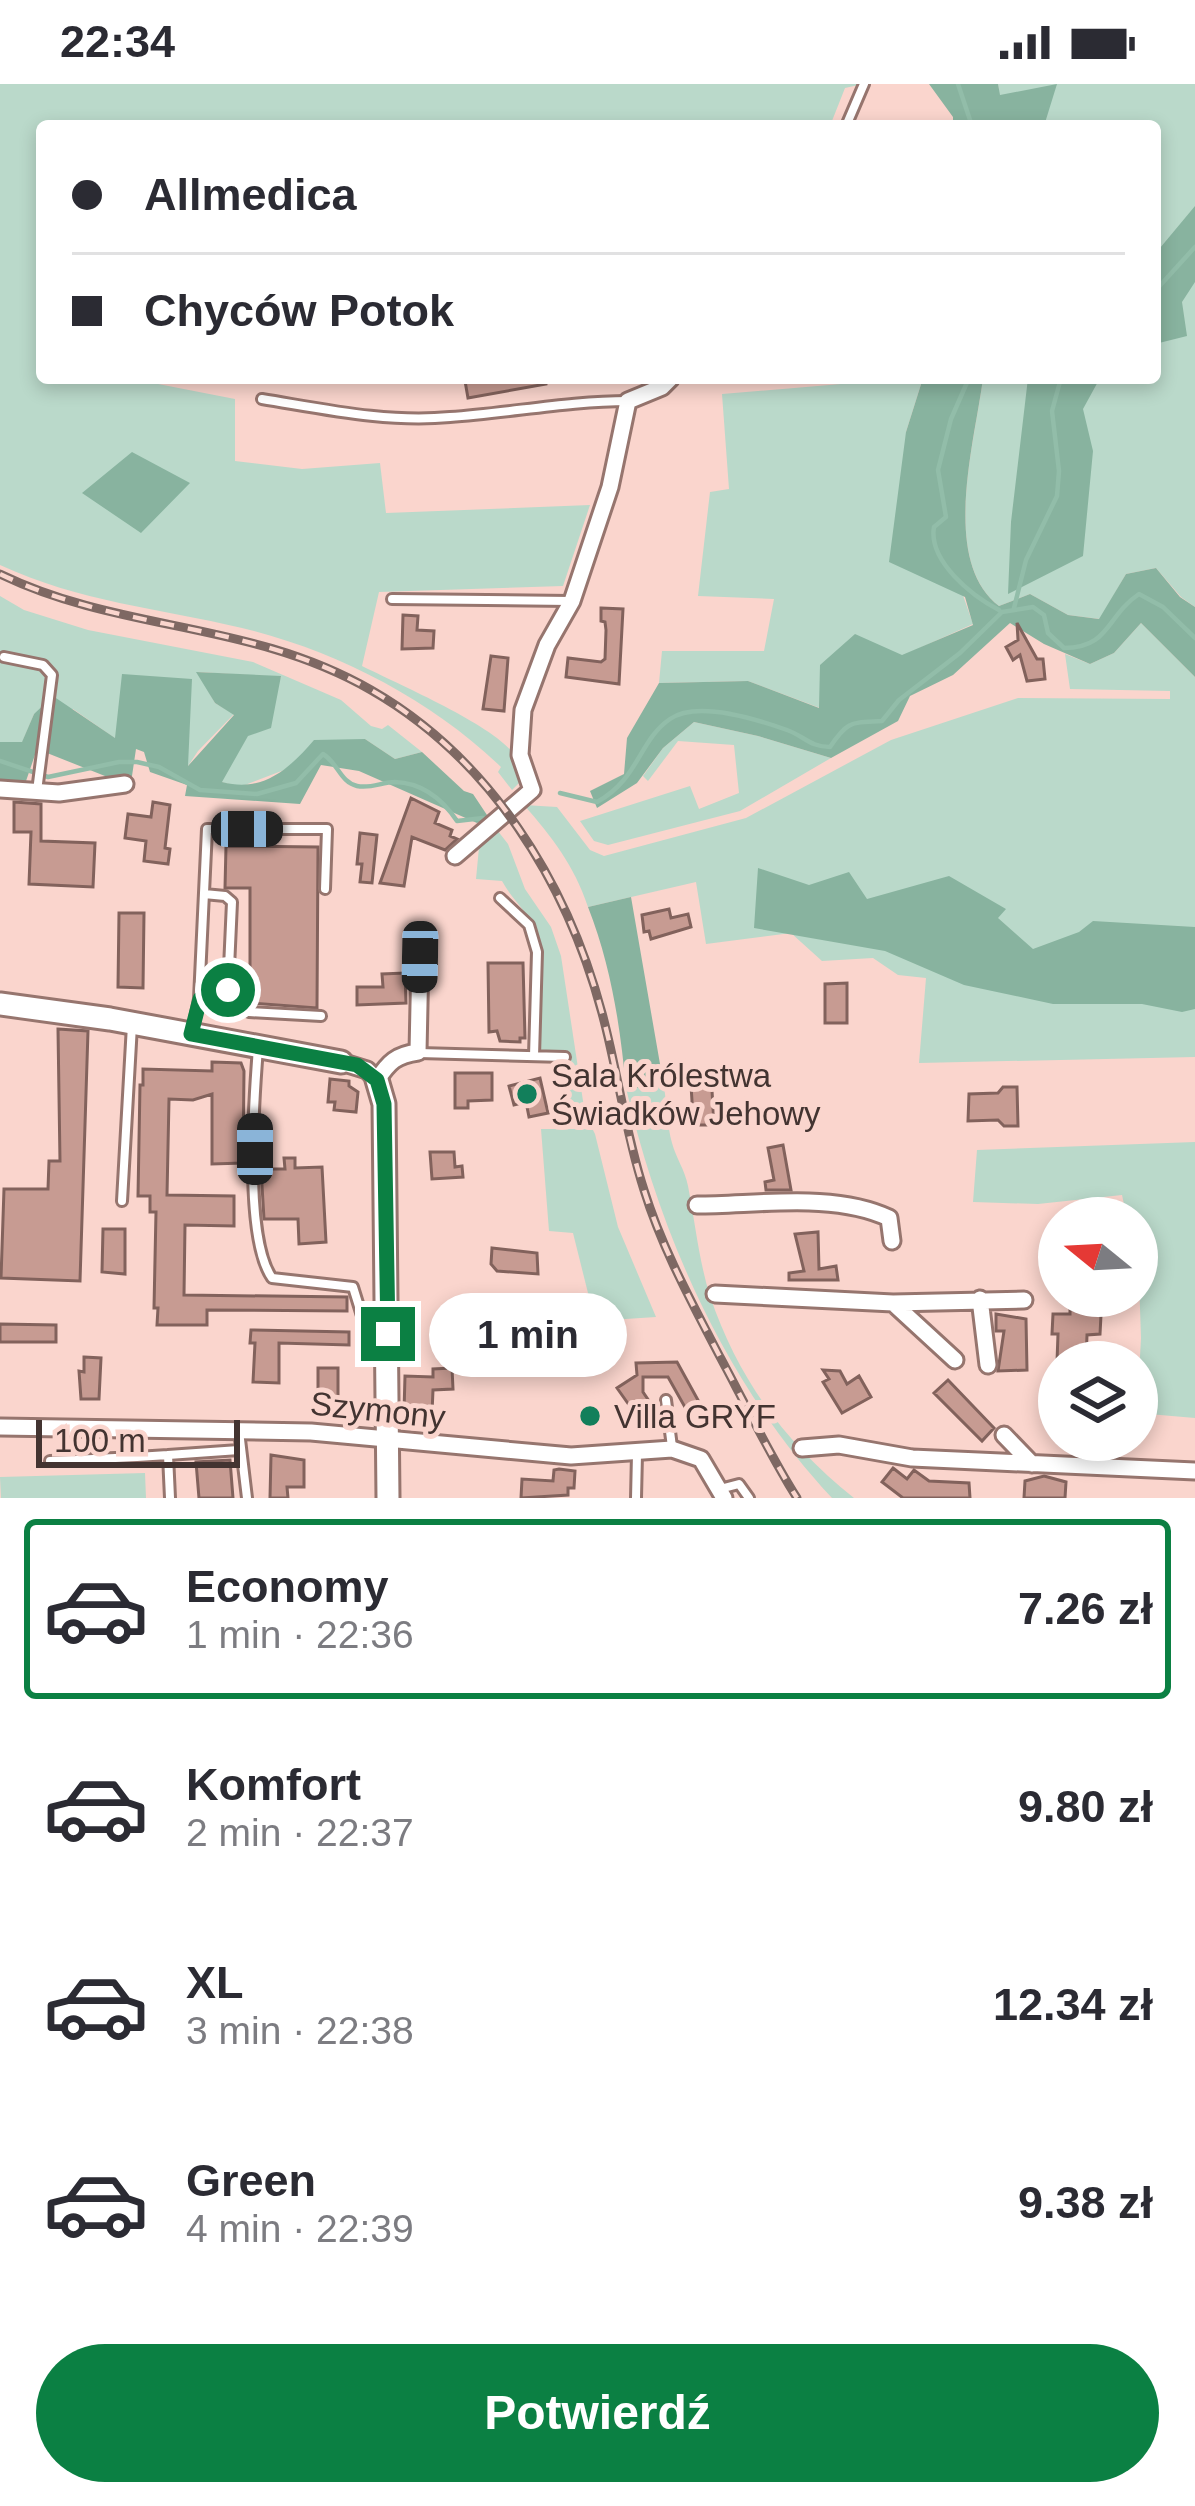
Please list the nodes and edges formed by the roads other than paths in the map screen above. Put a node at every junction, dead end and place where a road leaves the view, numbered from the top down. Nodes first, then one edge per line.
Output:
1 (864, 84) edge
2 (849, 120) edge
3 (664, 384) edge
4 (262, 399) dead end
5 (628, 401) junction
6 (392, 598) dead end
7 (572, 601) junction
8 (4, 657) dead end
9 (125, 784) dead end
10 (37, 787) junction
11 (0, 789) edge
12 (455, 856) dead end
13 (325, 889) dead end
14 (204, 894) junction
15 (500, 898) dead end
16 (420, 957) dead end
17 (200, 999) junction
18 (223, 1000) junction
19 (0, 1004) edge
20 (321, 1016) dead end
21 (132, 1024) junction
22 (191, 1034) junction
23 (258, 1047) junction
24 (418, 1052) junction
25 (534, 1056) junction
26 (565, 1057) dead end
27 (340, 1062) joint
28 (377, 1080) junction
29 (122, 1201) dead end
30 (697, 1205) dead end
31 (892, 1241) dead end
32 (715, 1294) dead end
33 (980, 1299) junction
34 (1024, 1300) dead end
35 (892, 1304) junction
36 (388, 1316) junction
37 (955, 1360) dead end
38 (988, 1366) dead end
39 (666, 1400) dead end
40 (0, 1427) edge
41 (136, 1428) junction
42 (238, 1430) junction
43 (1004, 1435) dead end
44 (388, 1438) junction
45 (802, 1448) dead end
46 (672, 1449) junction
47 (239, 1450) junction
48 (637, 1453) junction
49 (168, 1455) junction
50 (136, 1457) junction
51 (50, 1461) dead end
52 (1032, 1464) junction
53 (1195, 1471) edge
54 (722, 1494) edge
55 (170, 1498) edge
56 (247, 1498) edge
57 (388, 1498) edge
58 (637, 1498) edge
59 (749, 1498) edge

1 - 2 lane
3 - 5 street
4 - 5 lane
5 - 7 street
6 - 7 lane
7 - 12 street
8 - 10 lane
9 - 10 street
10 - 11 street
13 - 14 lane
14 - 17 lane
14 - 18 lane
15 - 25 lane
16 - 24 street
17 - 18 lane
17 - 22 lane
18 - 20 lane
19 - 21 street
21 - 22 street
21 - 29 lane
22 - 23 street
23 - 27 street
23 - 36 lane
24 - 25 lane
24 - 28 street
25 - 26 lane
27 - 28 street
28 - 36 street
30 - 31 street
32 - 35 street
33 - 34 street
33 - 35 street
33 - 38 street
35 - 37 street
36 - 44 street
39 - 46 lane
40 - 41 street, Szymony
41 - 42 street, Szymony
41 - 50 lane
42 - 44 street, Szymony
42 - 47 lane
43 - 52 street
44 - 48 street, Szymony
44 - 57 street
45 - 52 street
46 - 48 street, Szymony
46 - 54 street
47 - 49 lane
47 - 56 lane
48 - 58 lane
49 - 50 lane
49 - 55 lane
50 - 51 lane
52 - 53 street
54 - 59 lane

